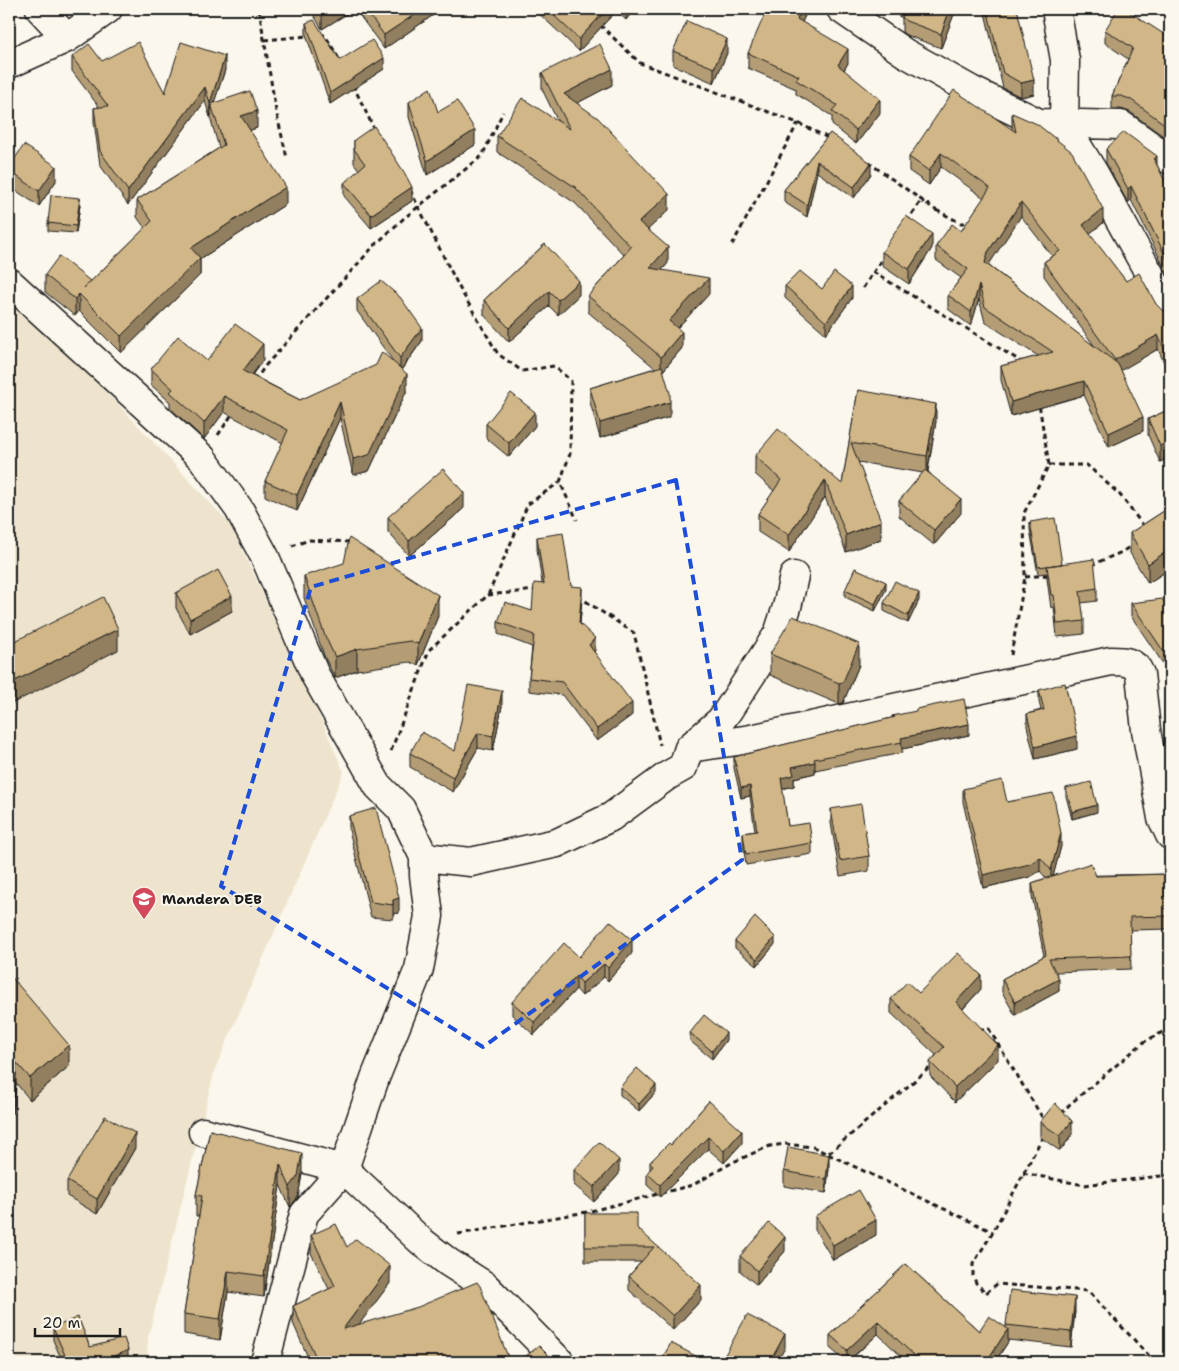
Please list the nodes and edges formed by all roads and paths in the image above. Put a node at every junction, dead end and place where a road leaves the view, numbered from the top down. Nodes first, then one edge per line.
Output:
1 (40, 9) edge
2 (108, 9) edge
3 (259, 9) edge
4 (841, 9) edge
5 (1056, 9) edge
6 (597, 22) edge
7 (66, 38) junction
8 (264, 40) junction
9 (339, 60) edge
10 (9, 64) edge
11 (348, 76) edge
12 (502, 112) dead end
13 (798, 123) junction
14 (1064, 124) junction
15 (376, 134) edge
16 (832, 140) edge
17 (287, 158) dead end
18 (865, 160) edge
19 (1170, 160) edge
20 (405, 182) edge
21 (419, 207) junction
22 (938, 211) junction
23 (975, 217) edge
24 (905, 224) edge
25 (732, 245) dead end
26 (889, 248) edge
27 (873, 272) junction
28 (9, 282) edge
29 (863, 288) dead end
30 (1170, 312) edge
31 (1026, 364) edge
32 (250, 389) edge
33 (1037, 400) edge
34 (234, 412) edge
35 (202, 458) junction
36 (1049, 465) junction
37 (560, 482) junction
38 (577, 520) dead end
39 (1149, 534) edge
40 (354, 542) edge
41 (1135, 543) edge
42 (265, 556) junction
43 (1086, 567) edge
44 (1051, 574) edge
45 (794, 576) dead end
46 (1025, 578) junction
47 (546, 590) edge
48 (573, 593) edge
49 (488, 595) junction
50 (1006, 683) junction
51 (689, 748) junction
52 (667, 776) junction
53 (378, 786) junction
54 (1170, 835) edge
55 (424, 857) junction
56 (1170, 1028) edge
57 (974, 1031) edge
58 (937, 1061) edge
59 (1059, 1115) edge
60 (1048, 1127) edge
61 (203, 1132) dead end
62 (1044, 1134) edge
63 (829, 1153) junction
64 (344, 1169) junction
65 (1023, 1173) junction
66 (1170, 1175) edge
67 (993, 1232) junction
68 (421, 1241) junction
69 (266, 1362) edge
70 (560, 1362) edge
71 (1155, 1362) edge

1 - 7 street
2 - 7 street
3 - 8 path
4 - 14 street
5 - 14 street
6 - 13 path
7 - 10 street
8 - 9 path
8 - 17 path
11 - 15 path
12 - 21 path
13 - 16 path
13 - 25 path
14 - 19 street
14 - 30 street
18 - 22 path
20 - 21 path
21 - 32 path
21 - 37 path
22 - 23 path
22 - 24 path
26 - 27 path
27 - 29 path
27 - 31 path
28 - 35 street
33 - 36 path
34 - 35 path
35 - 42 street
36 - 39 path
36 - 46 path
37 - 38 path
37 - 49 path
40 - 42 path
41 - 43 path
42 - 53 street
44 - 46 path
45 - 51 street
46 - 50 path
47 - 49 path
48 - 52 path
49 - 53 path
50 - 51 street
50 - 54 street
51 - 52 street
52 - 55 street
53 - 55 street
55 - 64 street
56 - 59 path
57 - 60 path
58 - 63 path
61 - 64 street
62 - 65 path
63 - 67 path
63 - 68 path
64 - 68 street
64 - 69 street
65 - 66 path
65 - 67 path
67 - 71 path
68 - 70 street

